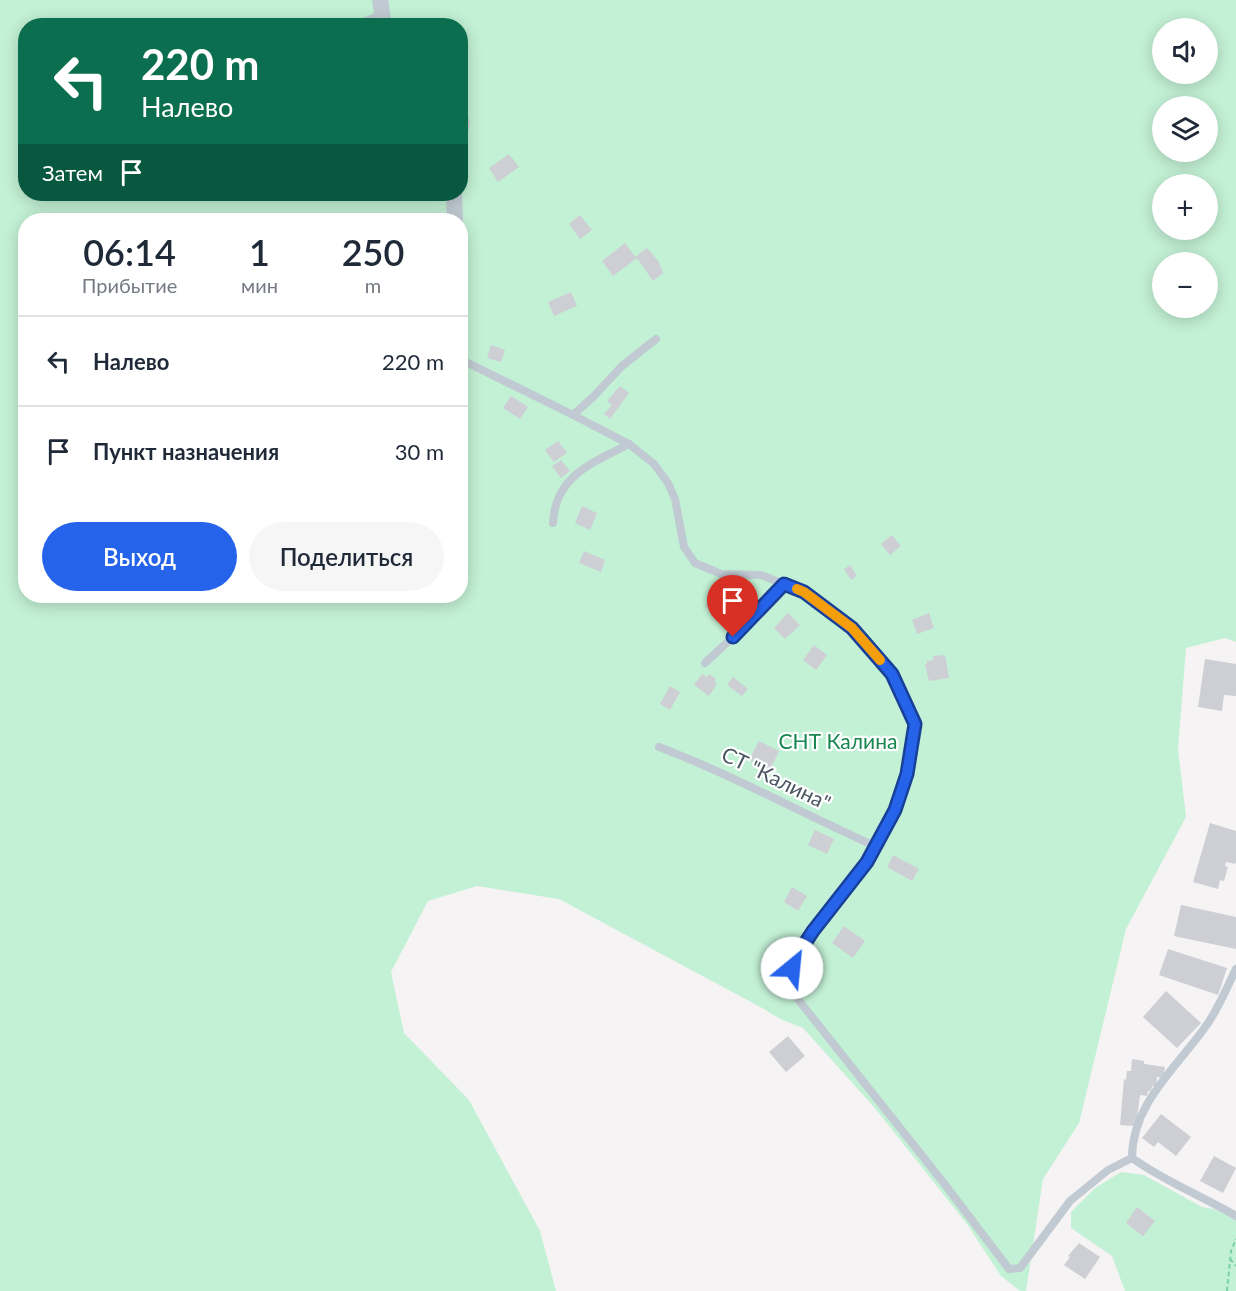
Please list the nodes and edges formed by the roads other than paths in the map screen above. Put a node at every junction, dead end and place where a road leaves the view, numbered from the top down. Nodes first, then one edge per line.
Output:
1 (656, 339) dead end
2 (468, 363) edge
3 (573, 415) junction
4 (629, 444) junction
5 (553, 522) dead end
6 (784, 584) junction
7 (705, 663) dead end
8 (659, 747) dead end
9 (875, 846) junction
10 (1236, 969) edge
11 (1132, 1158) junction
12 (1236, 1216) edge

1 - 3 lane
2 - 3 lane
3 - 4 lane
4 - 5 lane
4 - 6 lane
6 - 7 lane
6 - 9 lane
8 - 9 lane, СТ "Калина"
9 - 11 lane
10 - 11 lane
11 - 12 lane

